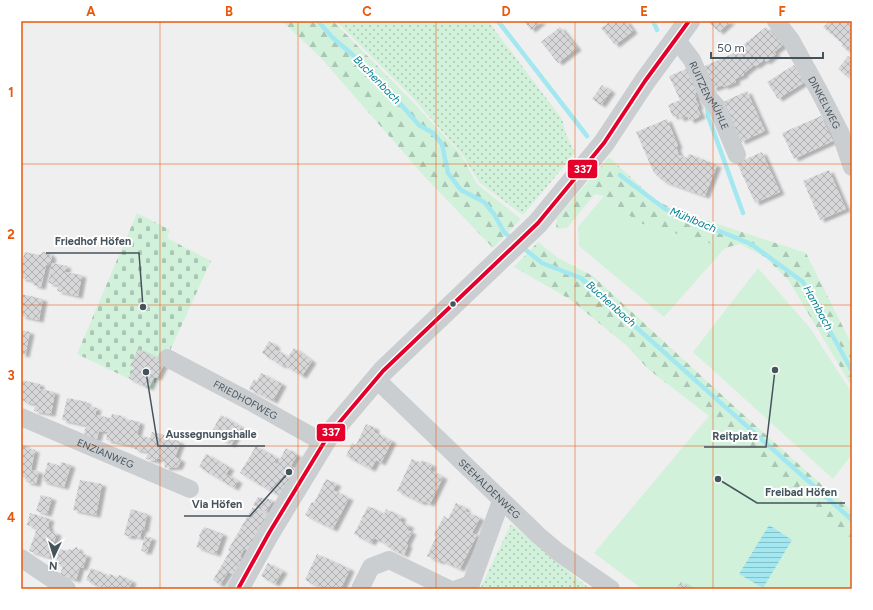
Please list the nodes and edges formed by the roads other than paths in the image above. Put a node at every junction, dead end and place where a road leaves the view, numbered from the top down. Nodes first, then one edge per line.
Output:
1 (689, 21) edge
2 (776, 21) edge
3 (676, 39) junction
4 (738, 155) dead end
5 (852, 167) edge
6 (167, 358) dead end
7 (380, 375) junction
8 (21, 417) edge
9 (324, 443) junction
10 (190, 489) dead end
11 (501, 501) junction
12 (21, 558) edge
13 (67, 589) edge
14 (238, 589) edge
15 (360, 589) edge
16 (449, 589) edge
17 (457, 589) edge
18 (611, 589) edge

1 - 3 street
2 - 5 street, DINKELWEG
3 - 4 street, RUITZENMÜHLE
3 - 7 street
6 - 9 street, FRIEDHOFWEG
7 - 9 street
7 - 11 street, SEEHALDENWEG
8 - 10 street, ENZIANWEG
9 - 14 street
11 - 17 street
11 - 18 street, SEEHALDENWEG
12 - 13 street
15 - 16 street

